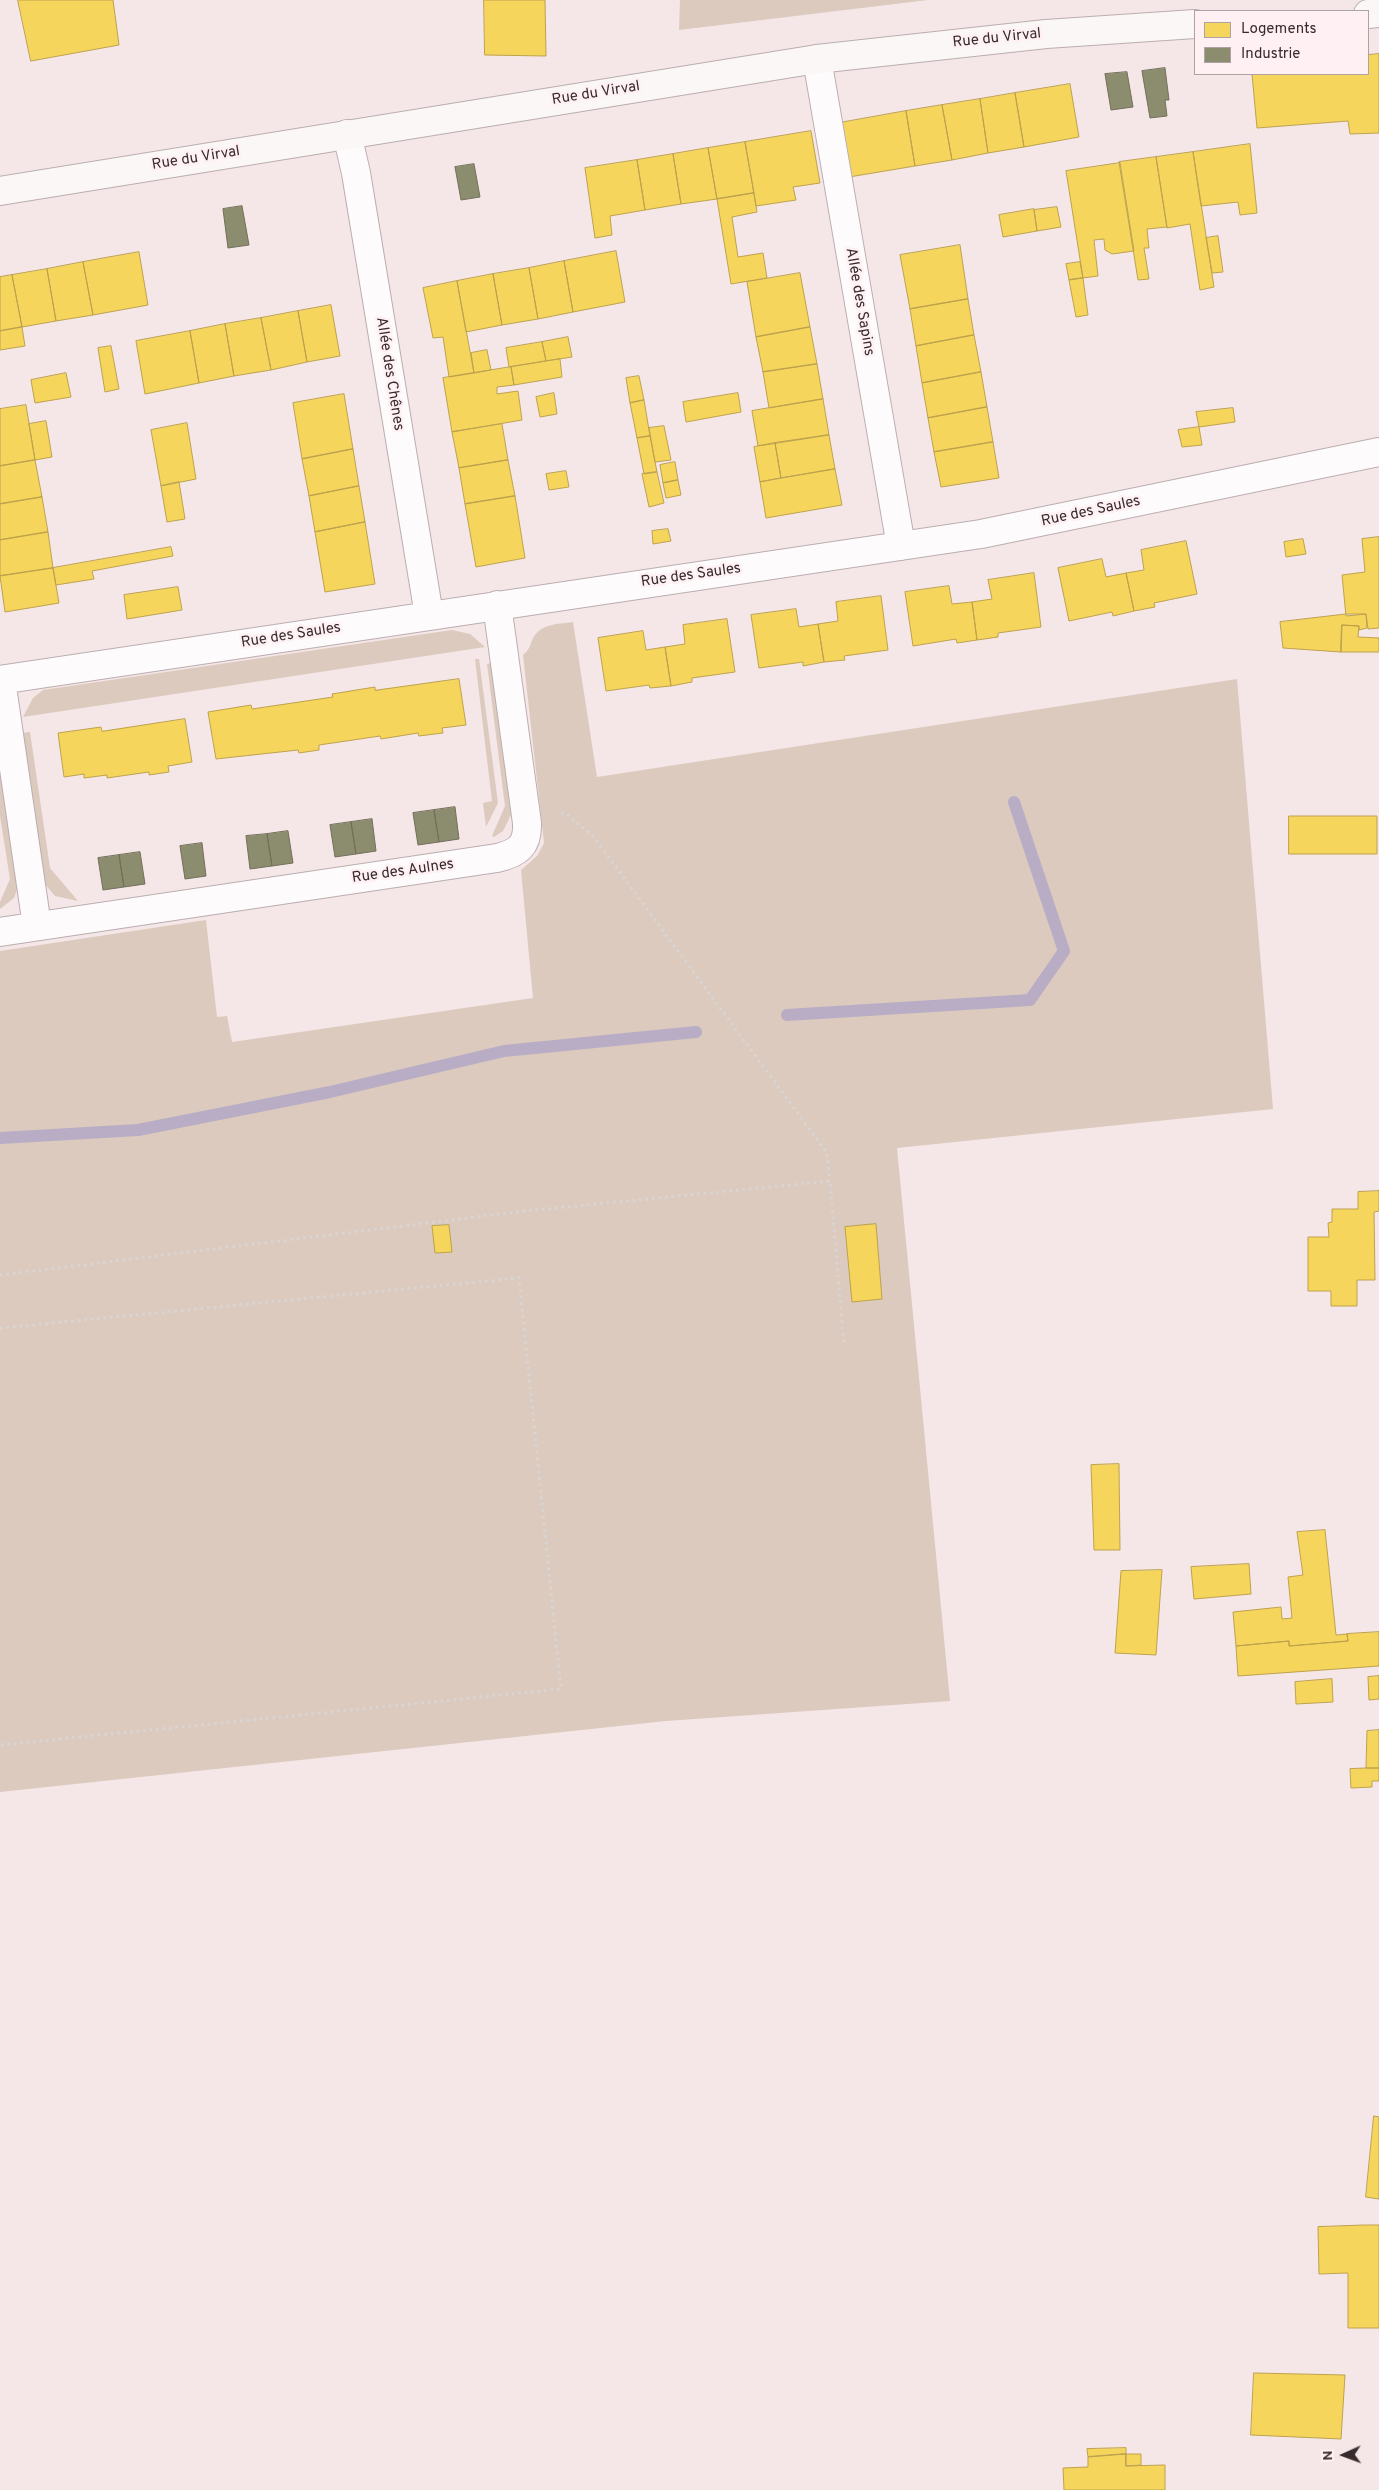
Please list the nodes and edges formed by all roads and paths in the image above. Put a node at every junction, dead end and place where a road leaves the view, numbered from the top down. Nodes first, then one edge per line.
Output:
1 (1194, 24) edge
2 (817, 59) junction
3 (347, 134) junction
4 (0, 191) edge
5 (1379, 452) edge
6 (901, 546) junction
7 (497, 605) junction
8 (429, 615) junction
9 (0, 680) edge
10 (526, 812) junction
11 (37, 926) junction
12 (0, 932) edge
13 (830, 1181) junction
14 (0, 1275) edge
15 (0, 1328) edge
16 (844, 1346) dead end
17 (0, 1745) edge

1 - 2 street, Rue du Virval
2 - 3 street, Rue du Virval
2 - 6 street, Allée des Sapins
3 - 4 street, Rue du Virval
3 - 8 street, Allée des Chênes
5 - 6 street, Rue des Saules
6 - 7 street, Rue des Saules
7 - 8 street, Rue des Saules
7 - 10 street, Rue des Aulnes
8 - 9 street, Rue des Saules
9 - 11 street
10 - 11 street, Rue des Aulnes
10 - 13 path
11 - 12 street, Rue des Aulnes
13 - 14 path
13 - 16 path
15 - 17 path

